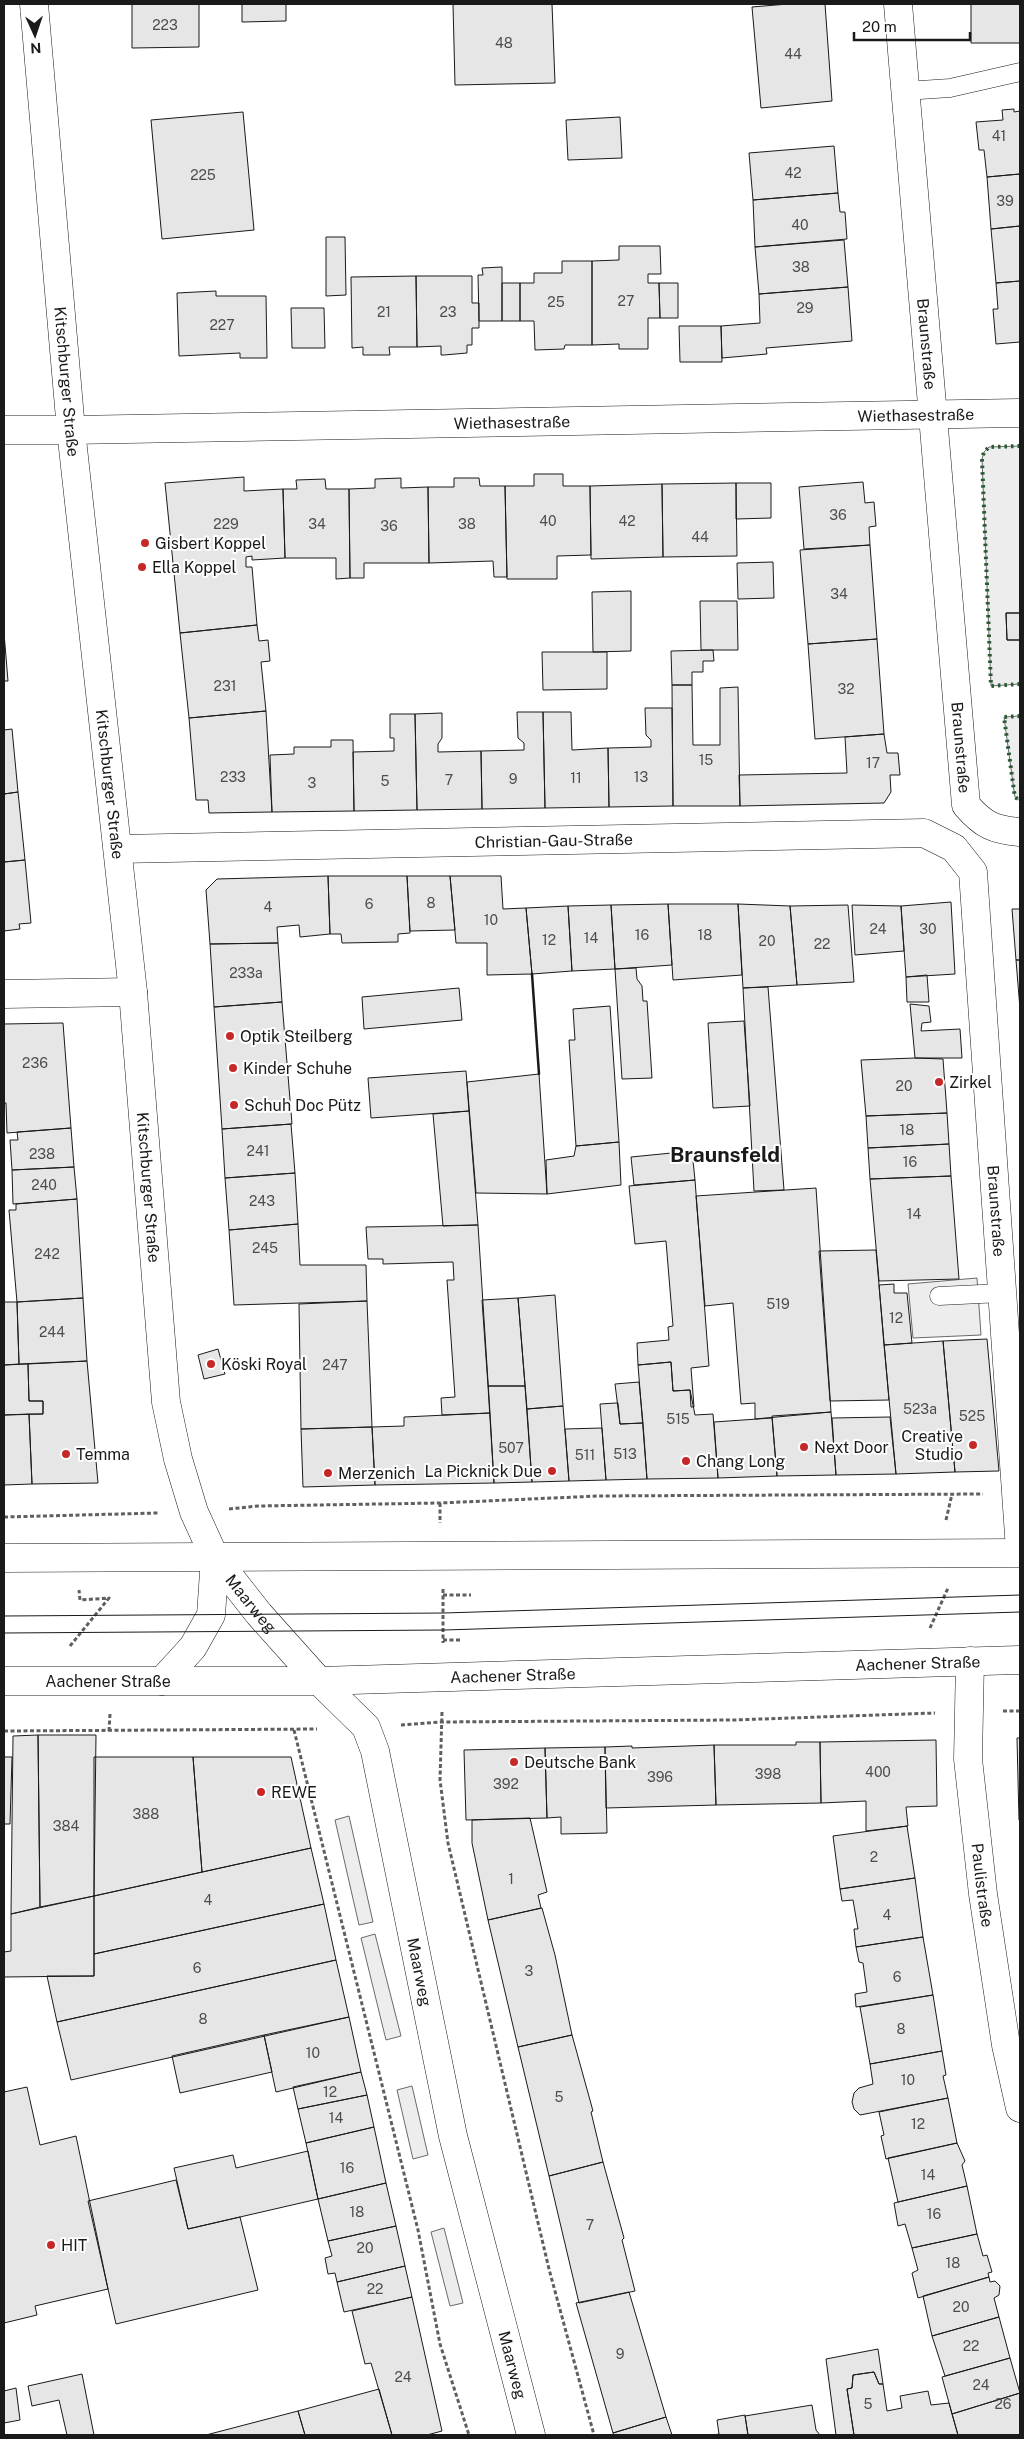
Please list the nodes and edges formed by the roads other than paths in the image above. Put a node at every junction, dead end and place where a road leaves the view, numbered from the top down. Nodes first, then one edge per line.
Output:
1 (34, 4) edge
2 (898, 4) edge
3 (1020, 72) edge
4 (906, 91) junction
5 (932, 413) junction
6 (1020, 413) edge
7 (4, 430) edge
8 (71, 430) junction
9 (1020, 832) edge
10 (118, 849) junction
11 (973, 872) joint
12 (132, 992) junction
13 (4, 994) edge
14 (1002, 1293) junction
15 (939, 1296) dead end
16 (1020, 1551) edge
17 (4, 1558) edge
18 (215, 1558) junction
19 (1020, 1660) edge
20 (957, 1661) junction
21 (4, 1681) edge
22 (162, 1681) junction
23 (319, 1681) junction
24 (1020, 2108) edge
25 (532, 2435) edge

1 - 8 street, Kitschburger Straße
2 - 4 street, Braunstraße
3 - 4 lane
4 - 5 street, Braunstraße
5 - 6 street, Wiethasestraße
5 - 8 street, Wiethasestraße
5 - 9 street, Braunstraße
7 - 8 street, Wiethasestraße
8 - 10 street, Kitschburger Straße
10 - 11 street, Christian-Gau-Straße
10 - 12 street, Kitschburger Straße
11 - 14 street, Braunstraße
12 - 13 street
12 - 18 street, Kitschburger Straße
14 - 15 lane
14 - 16 street, Braunstraße
16 - 18 street
17 - 18 street
18 - 22 street
18 - 23 street, Maarweg
19 - 20 street, Aachener Straße
20 - 23 street, Aachener Straße
20 - 24 street, Paulistraße
21 - 22 street, Aachener Straße
22 - 23 street, Aachener Straße
23 - 25 street, Maarweg

